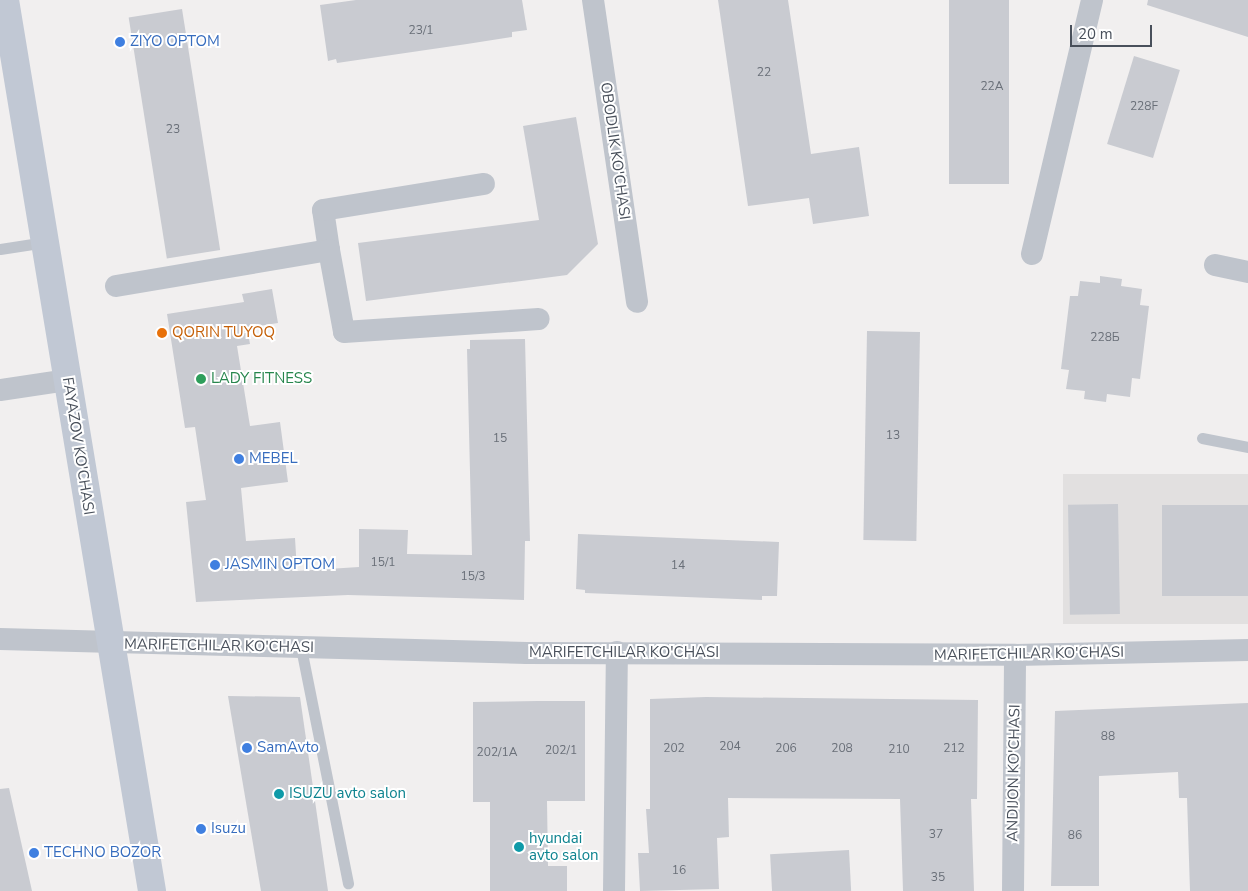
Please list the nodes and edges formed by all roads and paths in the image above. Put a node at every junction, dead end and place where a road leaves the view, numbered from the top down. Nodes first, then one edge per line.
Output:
1 (5, 0) edge
2 (593, 0) edge
3 (1092, 0) edge
4 (484, 184) dead end
5 (45, 242) junction
6 (0, 249) edge
7 (329, 250) junction
8 (1032, 254) dead end
9 (1215, 265) dead end
10 (1248, 272) edge
11 (116, 286) dead end
12 (637, 302) dead end
13 (538, 319) dead end
14 (68, 380) junction
15 (0, 390) edge
16 (1202, 438) dead end
17 (1248, 446) edge
18 (0, 639) edge
19 (111, 643) junction
20 (301, 648) junction
21 (1248, 650) edge
22 (617, 652) junction
23 (1016, 655) junction
24 (348, 883) dead end
25 (152, 891) edge
26 (614, 891) edge
27 (1013, 891) edge

1 - 5 main road, FAYAZOV KO'CHASI
2 - 12 street, OBODLIK KO'CHASI
3 - 8 street
4 - 7 street
5 - 6 lane
5 - 14 main road, FAYAZOV KO'CHASI
7 - 11 street
7 - 13 street
9 - 10 street
14 - 15 street
14 - 19 main road, FAYAZOV KO'CHASI
16 - 17 lane
18 - 19 street, MARIFETCHILAR KO'CHASI
19 - 20 street, MARIFETCHILAR KO'CHASI
19 - 25 main road, FAYAZOV KO'CHASI
20 - 22 street, MARIFETCHILAR KO'CHASI
20 - 24 lane
21 - 23 street, MARIFETCHILAR KO'CHASI
22 - 23 street, MARIFETCHILAR KO'CHASI
22 - 26 street
23 - 27 street, ANDIJON KO'CHASI

